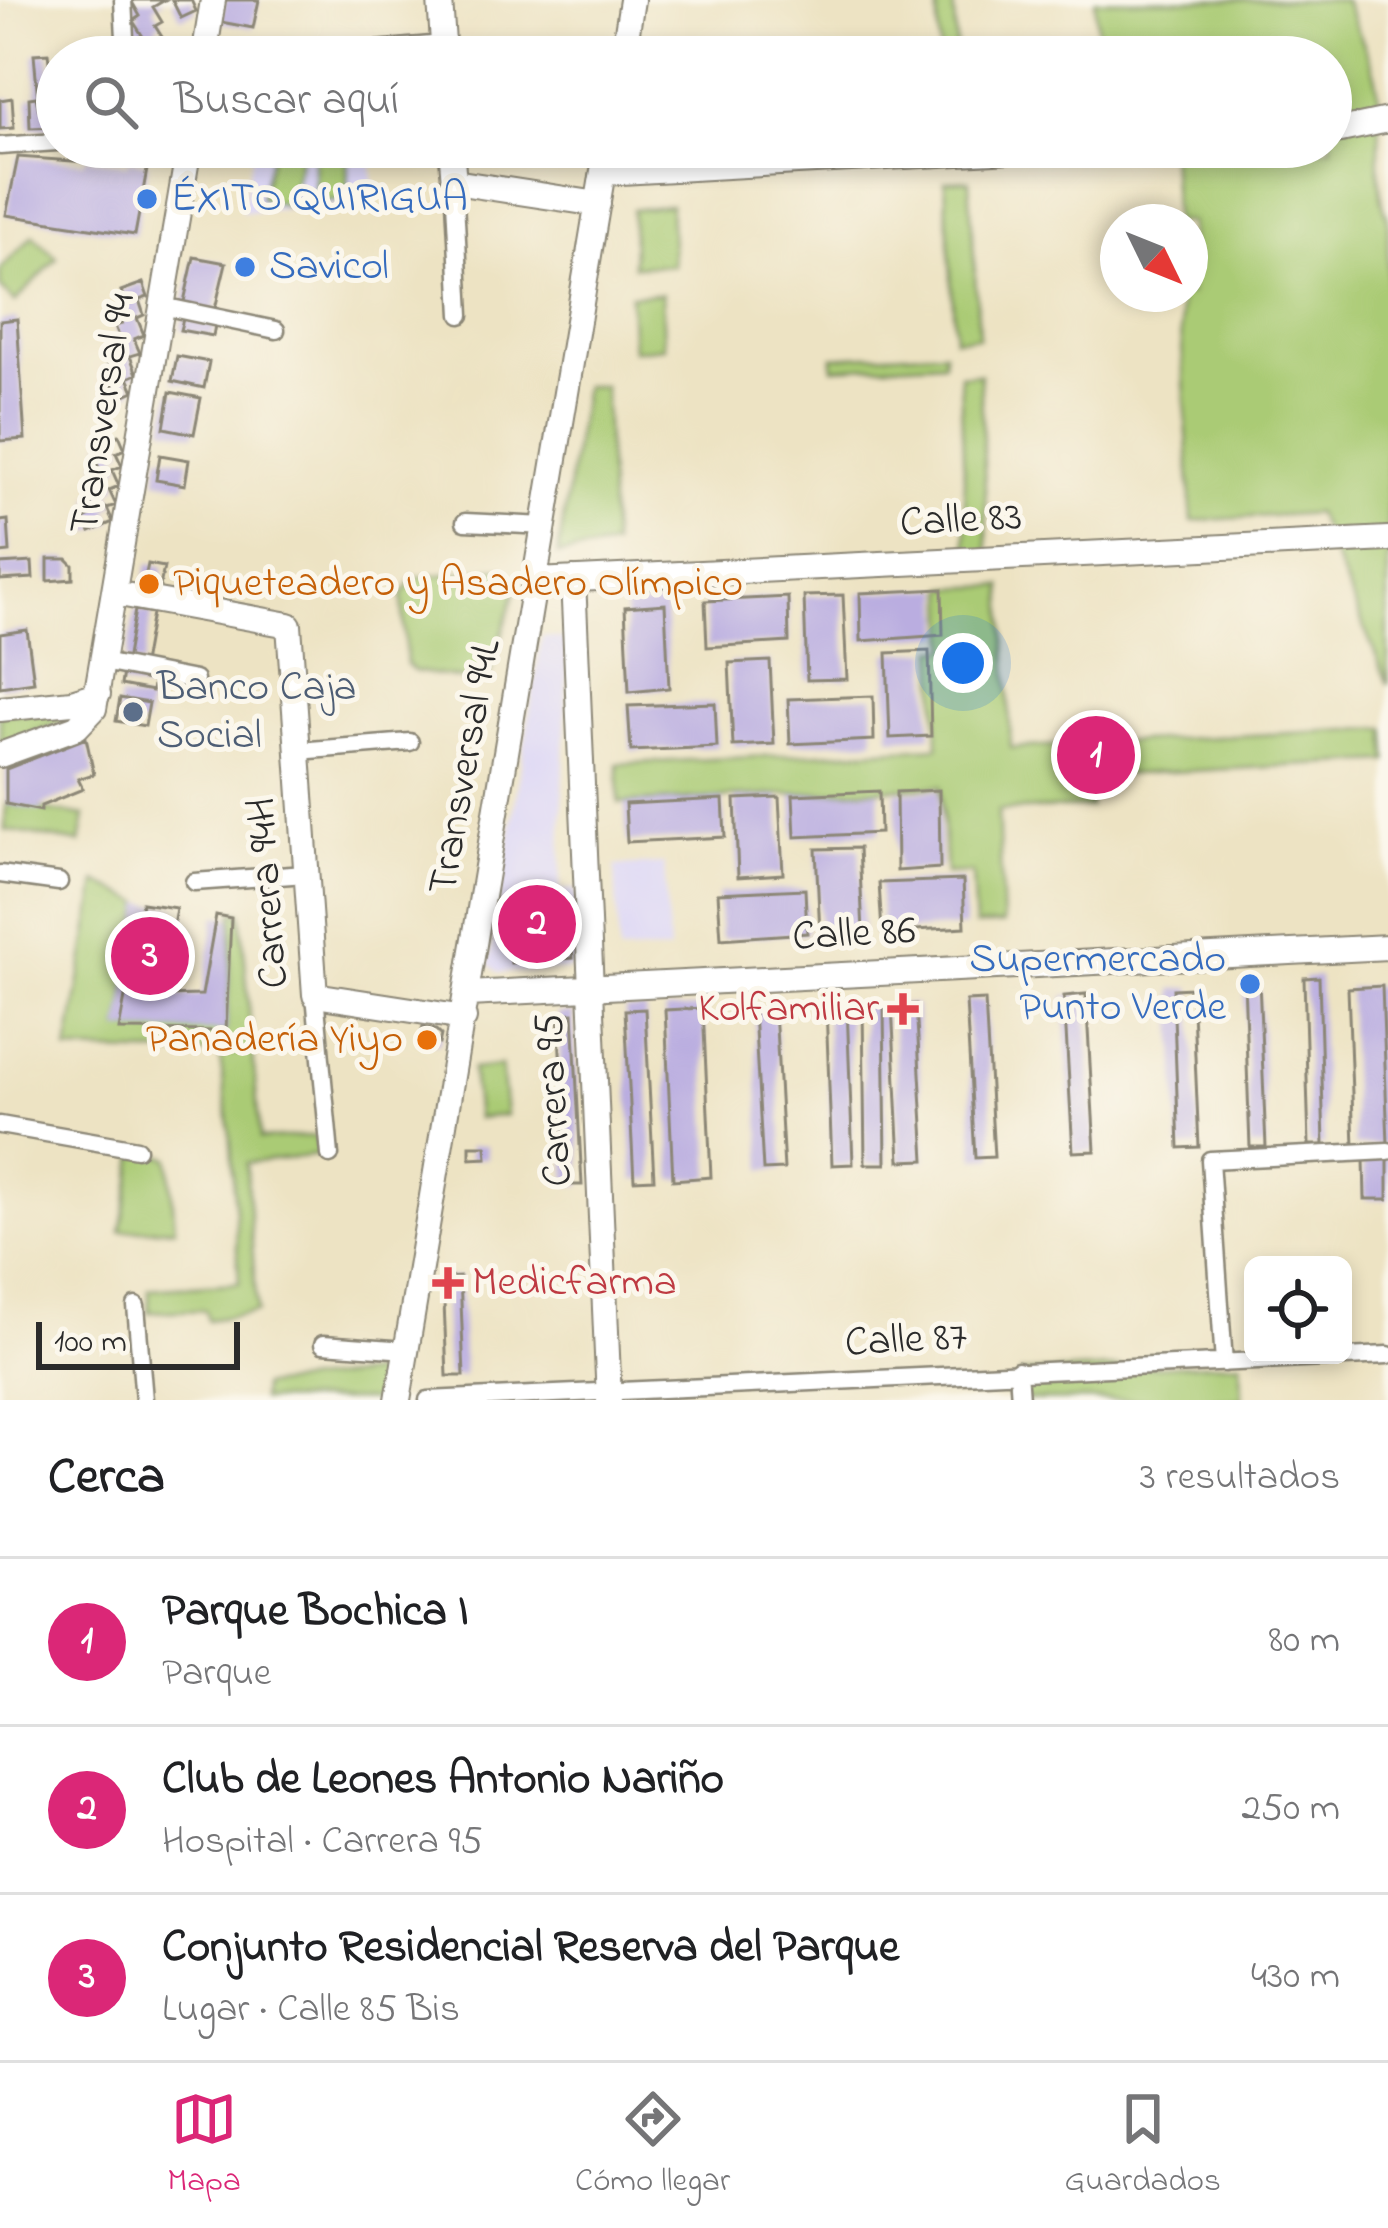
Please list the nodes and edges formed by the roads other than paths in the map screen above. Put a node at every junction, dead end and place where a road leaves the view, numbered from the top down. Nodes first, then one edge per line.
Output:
1 (123, 0) edge
2 (213, 0) edge
3 (440, 0) edge
4 (632, 0) edge
5 (125, 36) edge
6 (207, 36) edge
7 (443, 36) edge
8 (626, 36) edge
9 (1388, 120) edge
10 (1352, 128) edge
11 (1352, 134) edge
12 (1388, 138) edge
13 (36, 143) edge
14 (0, 146) edge
15 (185, 168) edge
16 (453, 168) edge
17 (604, 168) edge
18 (692, 168) edge
19 (603, 173) junction
20 (454, 182) junction
21 (598, 204) junction
22 (162, 306) junction
23 (461, 314) dead end
24 (276, 330) dead end
25 (465, 522) dead end
26 (546, 526) junction
27 (1388, 538) edge
28 (573, 579) junction
29 (537, 581) junction
30 (114, 593) junction
31 (103, 662) junction
32 (195, 680) dead end
33 (98, 694) junction
34 (0, 709) edge
35 (410, 742) dead end
36 (298, 751) junction
37 (0, 755) edge
38 (0, 874) edge
39 (307, 874) junction
40 (59, 882) dead end
41 (194, 882) dead end
42 (1388, 947) edge
43 (588, 987) junction
44 (315, 995) junction
45 (465, 1006) junction
46 (0, 1125) edge
47 (137, 1149) dead end
48 (1388, 1151) edge
49 (330, 1155) dead end
50 (136, 1306) dead end
51 (323, 1344) dead end
52 (407, 1350) junction
53 (1388, 1355) edge
54 (1224, 1363) junction
55 (1018, 1370) junction
56 (608, 1396) edge
57 (144, 1400) edge
58 (398, 1400) edge
59 (428, 1400) edge
60 (1020, 1400) edge

1 - 5 street
2 - 6 street
3 - 7 street
4 - 8 street
9 - 10 street
9 - 12 street
11 - 12 street
13 - 14 street
15 - 22 street, Transversal 94
16 - 20 street
17 - 19 street, Transversal 94L
18 - 19 street
19 - 21 street, Transversal 94L
20 - 21 street
20 - 23 street
21 - 26 street, Transversal 94L
22 - 24 street
22 - 30 street, Transversal 94
25 - 26 street
26 - 29 street, Transversal 94L
27 - 28 street, Calle 83
28 - 29 street, Calle 83
28 - 43 street, Carrera 95
29 - 45 street, Transversal 94L
30 - 31 street, Transversal 94
30 - 36 street, Carrera 94H
31 - 32 street
31 - 33 street, Transversal 94
33 - 34 street
33 - 37 street
35 - 36 street
36 - 39 street, Carrera 94H
38 - 40 street
39 - 41 street
39 - 44 street, Carrera 94H
42 - 43 street, Calle 86
43 - 45 street, Calle 86
43 - 56 street, Carrera 95
44 - 45 street, Calle 86
44 - 49 street, Carrera 94H
45 - 52 street, Transversal 94L
46 - 47 street
48 - 54 street
50 - 57 street
51 - 52 street
52 - 58 street, Transversal 94L
53 - 54 street, Calle 87
54 - 55 street, Calle 87
55 - 56 street, Calle 87
55 - 60 street
56 - 59 street, Calle 87

